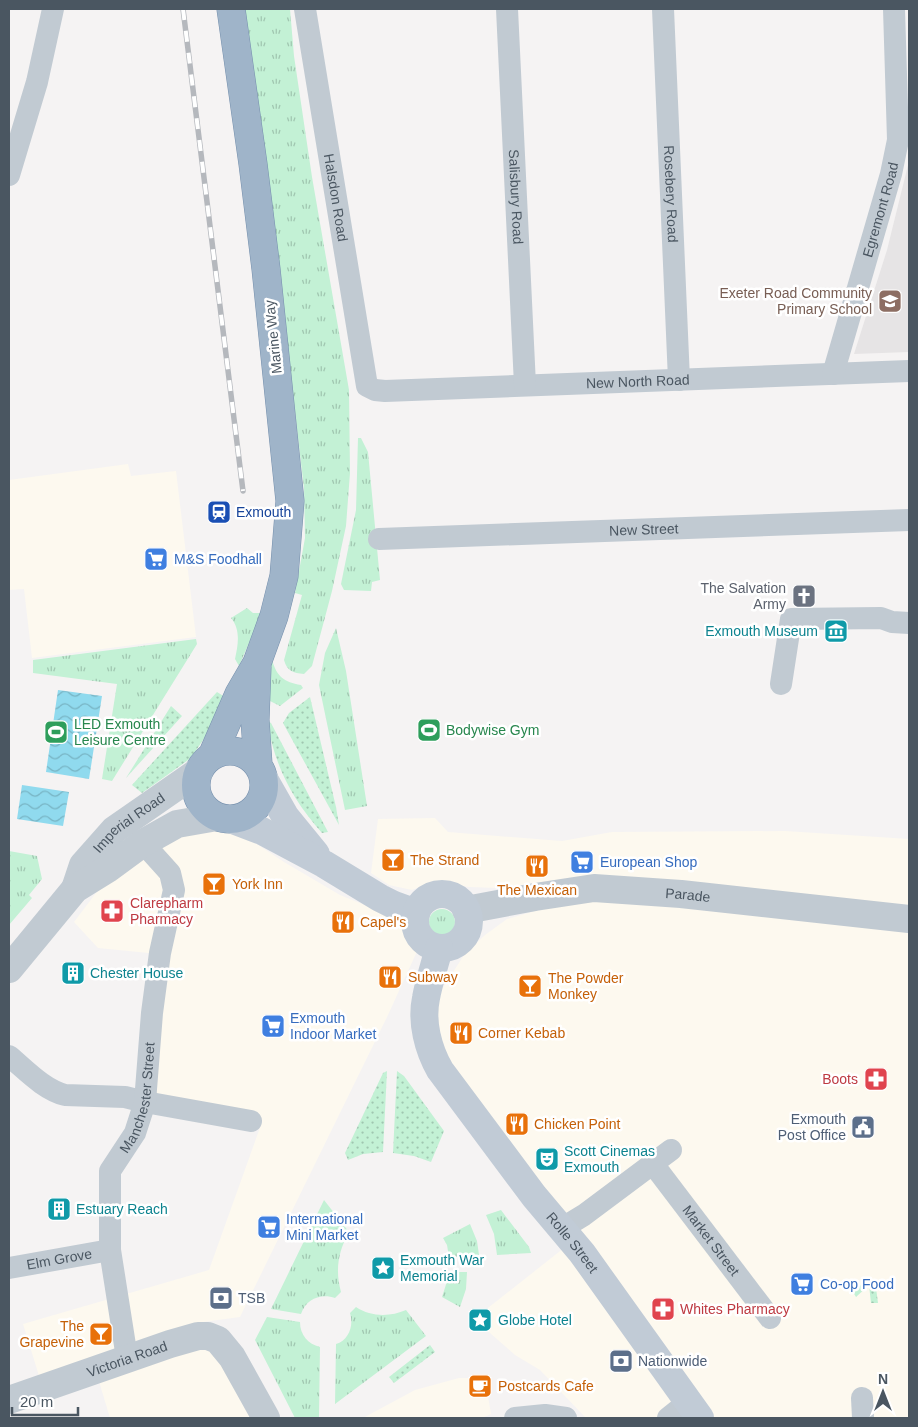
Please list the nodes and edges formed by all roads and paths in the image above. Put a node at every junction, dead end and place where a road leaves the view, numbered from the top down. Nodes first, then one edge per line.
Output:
1 (53, 9) edge
2 (231, 9) edge
3 (305, 9) edge
4 (506, 9) edge
5 (663, 9) edge
6 (894, 9) edge
7 (9, 174) edge
8 (909, 371) edge
9 (833, 374) junction
10 (679, 380) junction
11 (525, 385) junction
12 (367, 386) joint
13 (909, 520) edge
14 (379, 539) dead end
15 (909, 623) edge
16 (257, 663) junction
17 (781, 684) dead end
18 (205, 763) junction
19 (261, 772) junction
20 (224, 818) junction
21 (143, 843) junction
22 (324, 864) junction
23 (75, 889) junction
24 (466, 910) junction
25 (416, 913) junction
26 (909, 919) edge
27 (438, 948) junction
28 (9, 969) edge
29 (9, 1056) edge
30 (145, 1102) junction
31 (250, 1121) dead end
32 (671, 1150) dead end
33 (653, 1164) junction
34 (561, 1229) junction
35 (110, 1250) junction
36 (9, 1268) edge
37 (770, 1318) dead end
38 (127, 1358) junction
39 (9, 1400) edge
40 (685, 1413) edge
41 (266, 1418) edge
42 (516, 1418) edge
43 (566, 1418) edge

1 - 7 street
2 - 16 highway, Marine Way
3 - 12 street, Halsdon Road
4 - 11 street, Salisbury Road
5 - 10 street, Rosebery Road
6 - 9 street, Egremont Road
8 - 9 street, New North Road
9 - 10 street, New North Road
10 - 11 street, New North Road
11 - 12 street, New North Road
13 - 14 street, New Street
15 - 17 street
16 - 18 highway, Marine Way
16 - 19 highway, Marine Way
18 - 19 highway
18 - 20 highway
18 - 23 street, Imperial Road
19 - 20 highway
19 - 22 main road
20 - 21 street, Imperial Road
20 - 22 main road
21 - 23 street, Imperial Road
21 - 30 street, Manchester Street
22 - 25 main road
23 - 28 street, Imperial Road
24 - 25 main road
24 - 26 street, Parade
24 - 27 main road
25 - 27 main road
27 - 34 main road, Rolle Street
29 - 30 street
30 - 31 street
30 - 35 street, Manchester Street
32 - 33 street
33 - 34 street
33 - 37 street, Market Street
34 - 40 main road, Rolle Street
35 - 36 street, Elm Grove
35 - 38 street, Manchester Street
38 - 39 street, Victoria Road
38 - 41 street, Victoria Road
42 - 43 street

